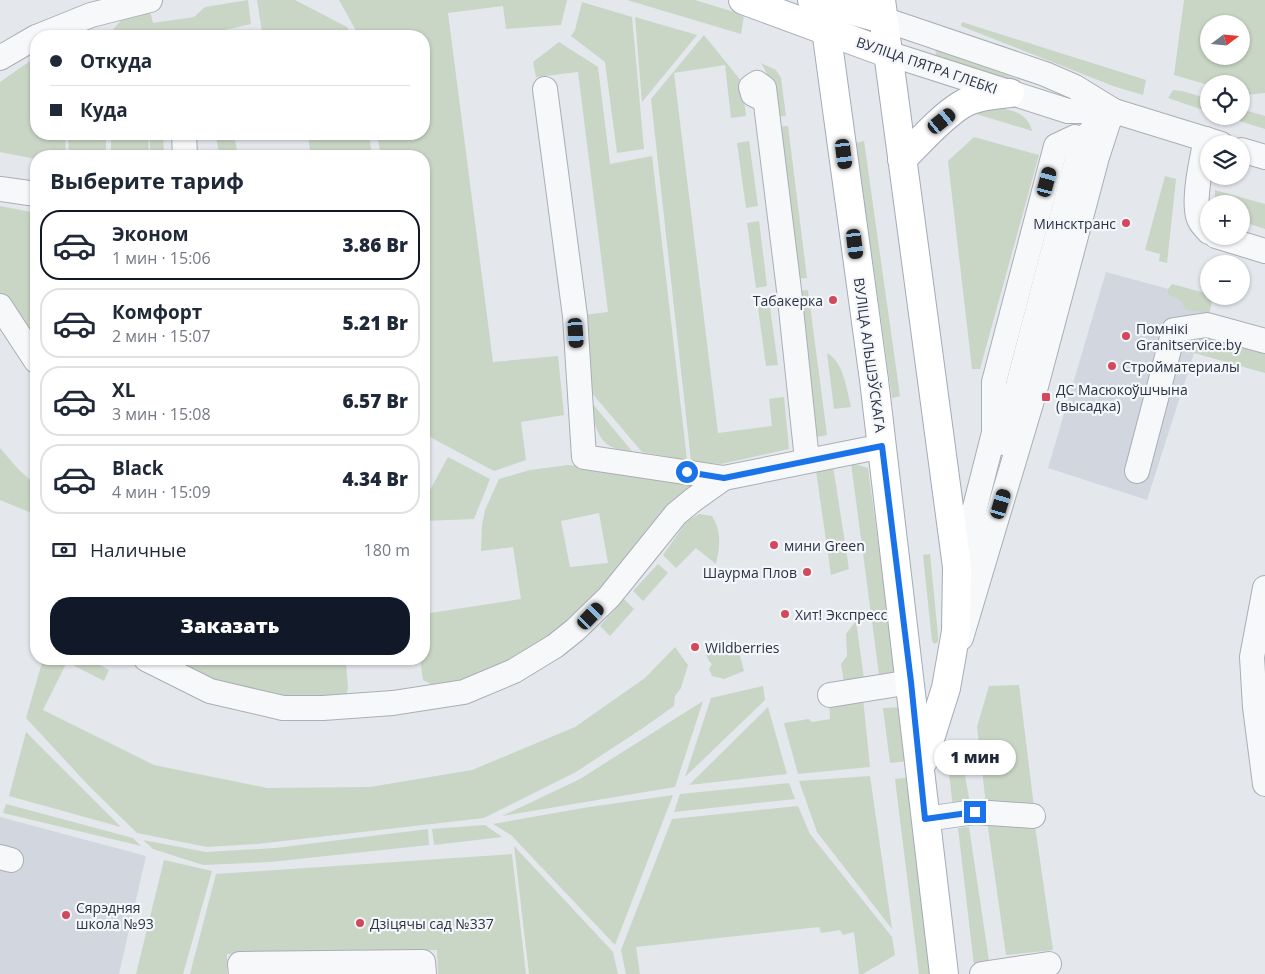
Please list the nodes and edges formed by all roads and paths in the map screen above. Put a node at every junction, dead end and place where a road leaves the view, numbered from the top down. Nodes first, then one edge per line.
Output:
1 (150, 0) edge
2 (743, 0) edge
3 (821, 8) edge
4 (882, 9) edge
5 (54, 30) edge
6 (30, 41) edge
7 (887, 53) junction
8 (0, 58) edge
9 (545, 88) dead end
10 (1010, 93) junction
11 (765, 100) dead end
12 (1097, 126) junction
13 (1200, 140) edge
14 (1250, 153) edge
15 (1265, 157) edge
16 (902, 159) junction
17 (1200, 168) edge
18 (0, 189) edge
19 (30, 193) edge
20 (1200, 219) edge
21 (1245, 245) edge
22 (1265, 251) edge
23 (0, 306) edge
24 (1265, 341) edge
25 (30, 352) edge
26 (882, 446) junction
27 (807, 460) junction
28 (1137, 471) dead end
29 (724, 478) junction
30 (1265, 588) edge
31 (956, 592) junction
32 (956, 631) junction
33 (158, 665) edge
34 (911, 682) junction
35 (946, 688) junction
36 (830, 695) dead end
37 (920, 769) junction
38 (1265, 784) edge
39 (1033, 816) dead end
40 (925, 819) junction
41 (1048, 964) dead end
42 (241, 974) edge
43 (424, 974) edge
44 (944, 974) edge
45 (982, 974) edge

1 - 5 street
2 - 3 main road, ВУЛІЦА ПЯТРА ГЛЕБКІ
3 - 4 main road, ВУЛІЦА ПЯТРА ГЛЕБКІ
3 - 7 main road, ВУЛІЦА ПЯТРА ГЛЕБКІ
3 - 26 main road, ВУЛІЦА АЛЬШЭЎСКАГА
4 - 7 main road, ВУЛІЦА АЛЬШЭЎСКАГА
4 - 12 street, ВУЛІЦА ПЯТРА ГЛЕБКІ
6 - 8 street
7 - 10 street, ВУЛІЦА ПЯТРА ГЛЕБКІ
7 - 16 main road, ВУЛІЦА АЛЬШЭЎСКАГА
9 - 29 street
10 - 12 street, ВУЛІЦА ПЯТРА ГЛЕБКІ
10 - 16 main road
11 - 27 street
12 - 13 street, ВУЛІЦА ПЯТРА ГЛЕБКІ
12 - 31 street
12 - 31 street
12 - 32 street
12 - 35 street
14 - 15 street
16 - 31 main road, ВУЛІЦА АЛЬШЭЎСКАГА
17 - 20 street
18 - 19 street
21 - 22 street
23 - 25 street
24 - 28 street
26 - 27 street
26 - 34 main road, ВУЛІЦА АЛЬШЭЎСКАГА
27 - 29 street
29 - 33 street
30 - 38 street
31 - 32 main road, ВУЛІЦА АЛЬШЭЎСКАГА
32 - 35 main road, ВУЛІЦА АЛЬШЭЎСКАГА
34 - 36 street
34 - 37 main road, ВУЛІЦА АЛЬШЭЎСКАГА
35 - 37 main road, ВУЛІЦА АЛЬШЭЎСКАГА
37 - 40 main road, ВУЛІЦА АЛЬШЭЎСКАГА
39 - 40 street
40 - 44 main road, ВУЛІЦА АЛЬШЭЎСКАГА
41 - 45 street
42 - 43 street

